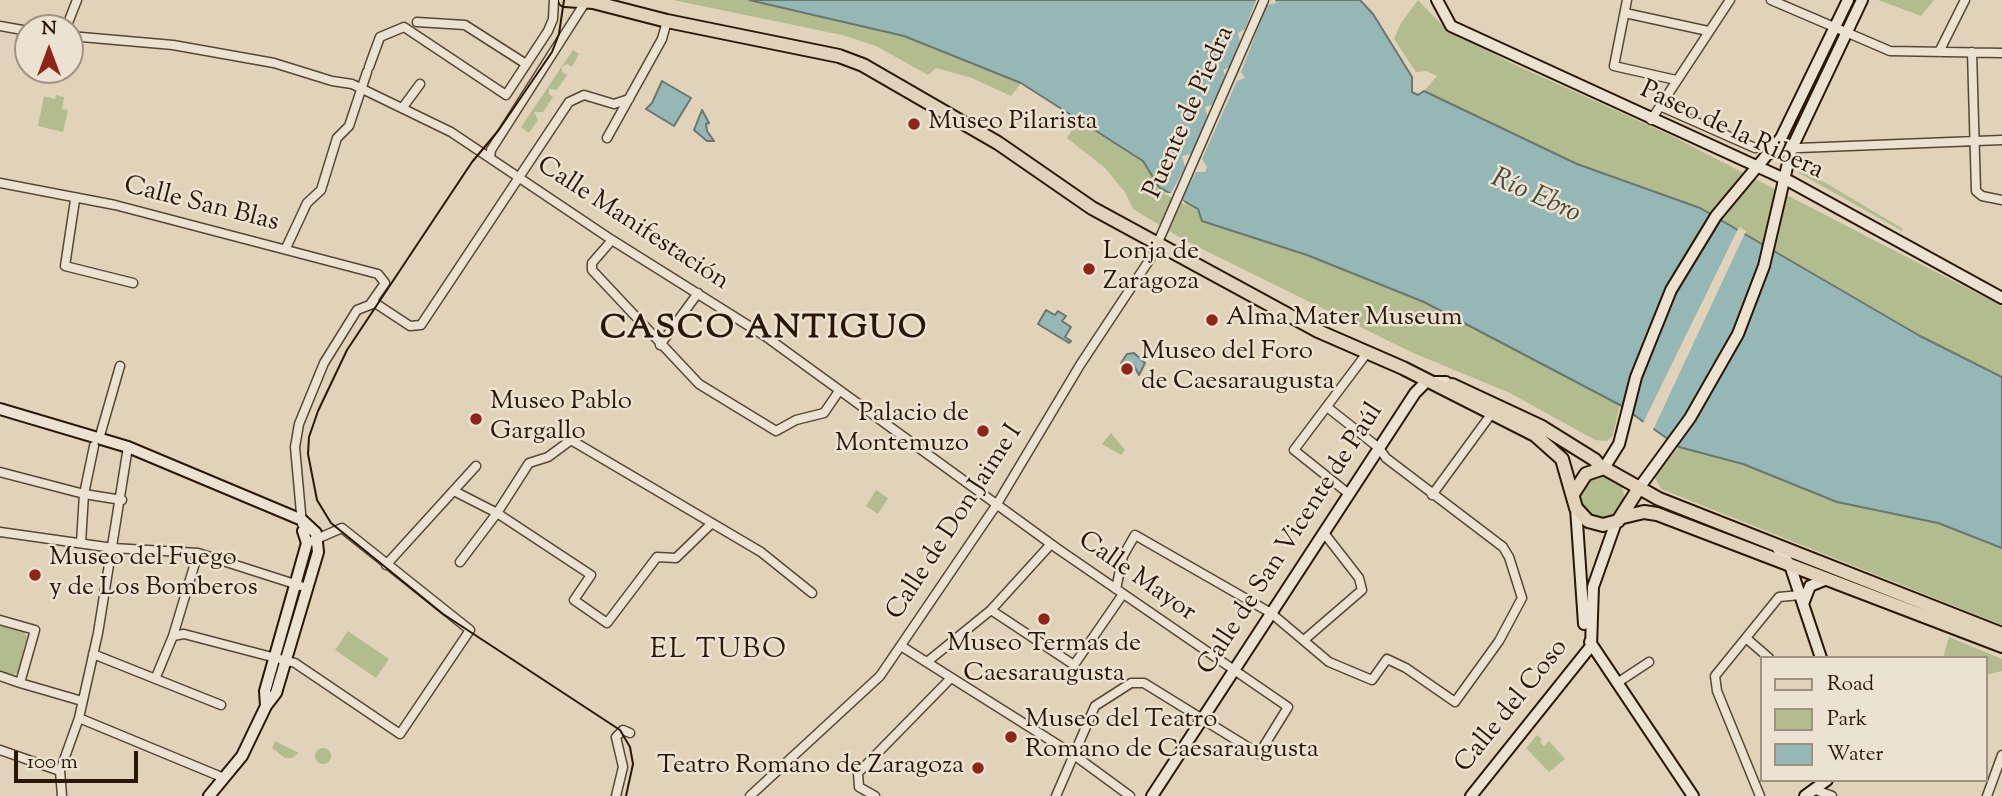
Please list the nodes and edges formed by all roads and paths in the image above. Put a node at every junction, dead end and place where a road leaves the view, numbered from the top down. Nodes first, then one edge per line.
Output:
1 (554, 0) edge
2 (565, 0) edge
3 (1264, 0) edge
4 (1627, 0) edge
5 (1730, 0) edge
6 (1771, 0) edge
7 (1848, 0) edge
8 (1862, 0) edge
9 (1965, 0) edge
10 (586, 1) edge
11 (1439, 4) edge
12 (1625, 13) junction
13 (667, 21) junction
14 (417, 22) dead end
15 (1835, 26) junction
16 (1708, 31) junction
17 (1847, 31) junction
18 (84, 37) edge
19 (1939, 52) junction
20 (1972, 52) junction
21 (2002, 53) edge
22 (526, 64) junction
23 (1676, 80) junction
24 (420, 84) dead end
25 (362, 88) junction
26 (629, 99) junction
27 (1660, 106) junction
28 (403, 107) junction
29 (1651, 120) junction
30 (607, 138) dead end
31 (2002, 140) edge
32 (1974, 141) junction
33 (1755, 148) dead end
34 (1791, 149) junction
35 (1769, 155) junction
36 (491, 158) junction
37 (1756, 168) junction
38 (519, 177) junction
39 (1783, 179) junction
40 (0, 183) edge
41 (75, 200) junction
42 (2002, 200) edge
43 (612, 240) junction
44 (1157, 243) junction
45 (286, 248) junction
46 (133, 283) dead end
47 (698, 293) junction
48 (2002, 298) edge
49 (371, 303) junction
50 (660, 345) junction
51 (1367, 353) junction
52 (120, 366) dead end
53 (1403, 368) junction
54 (1426, 382) junction
55 (1446, 382) junction
56 (839, 391) junction
57 (1327, 407) junction
58 (0, 409) edge
59 (1492, 413) junction
60 (96, 442) junction
61 (128, 447) junction
62 (1379, 448) junction
63 (476, 466) dead end
64 (1603, 468) junction
65 (0, 472) edge
66 (1639, 488) junction
67 (454, 491) junction
68 (84, 494) junction
69 (1349, 494) junction
70 (1432, 495) junction
71 (122, 500) junction
72 (1575, 501) junction
73 (997, 504) junction
74 (497, 513) junction
75 (1619, 520) junction
76 (711, 524) junction
77 (302, 525) junction
78 (0, 532) edge
79 (1324, 533) junction
80 (313, 541) junction
81 (81, 543) junction
82 (1051, 544) junction
83 (1777, 547) junction
84 (113, 548) junction
85 (198, 553) junction
86 (460, 562) dead end
87 (386, 565) junction
88 (1790, 565) junction
89 (1827, 579) junction
90 (302, 586) junction
91 (1119, 592) junction
92 (812, 593) dead end
93 (1802, 600) junction
94 (991, 610) junction
95 (1271, 613) junction
96 (0, 621) edge
97 (2002, 634) edge
98 (173, 636) junction
99 (1746, 638) junction
100 (1304, 640) junction
101 (901, 646) junction
102 (1591, 646) junction
103 (2002, 646) edge
104 (93, 654) junction
105 (1767, 656) edge
106 (1820, 656) edge
107 (274, 659) junction
108 (286, 660) junction
109 (927, 662) junction
110 (1649, 662) dead end
111 (1234, 671) junction
112 (0, 676) edge
113 (156, 677) junction
114 (951, 678) junction
115 (20, 683) junction
116 (1617, 683) junction
117 (82, 701) junction
118 (221, 705) dead end
119 (266, 706) junction
120 (79, 718) junction
121 (1203, 718) junction
122 (630, 733) dead end
123 (0, 750) edge
124 (1074, 755) junction
125 (2002, 755) edge
126 (60, 771) junction
127 (224, 778) junction
128 (1825, 782) edge
129 (858, 789) edge
130 (1816, 790) junction
131 (62, 796) edge
132 (209, 796) edge
133 (616, 796) edge
134 (751, 796) edge
135 (874, 796) edge
136 (1056, 796) edge
137 (1130, 796) edge
138 (1152, 796) edge
139 (1471, 796) edge
140 (1693, 796) edge
141 (1760, 796) edge
142 (1805, 796) edge
143 (1832, 796) edge
144 (1987, 796) edge

1 - 22 street
2 - 10 main road
3 - 44 street, Puente de Piedra
4 - 12 street
5 - 16 street
6 - 15 street
7 - 15 main road
8 - 17 main road
9 - 19 street
10 - 13 main road
10 - 36 street
11 - 29 main road, Paseo de la Ribera
12 - 16 street
12 - 23 street
13 - 26 street
13 - 44 main road
14 - 22 street
15 - 17 street
15 - 35 main road
16 - 23 street
17 - 19 street
17 - 34 main road
18 - 25 street, Calle Manifestación
19 - 20 street
20 - 21 street
20 - 32 street
22 - 25 street
23 - 27 street
24 - 28 street
25 - 28 street, Calle Manifestación
25 - 45 street
26 - 30 street
26 - 38 street
27 - 29 street
27 - 33 street
28 - 36 street, Calle Manifestación
29 - 37 main road, Paseo de la Ribera
31 - 32 street
32 - 34 street
32 - 42 street
34 - 35 street
34 - 39 main road
35 - 37 main road
36 - 38 street, Calle Manifestación
37 - 39 main road, Paseo de la Ribera
37 - 64 main road
38 - 43 street, Calle Manifestación
38 - 49 street
39 - 48 main road, Paseo de la Ribera
39 - 66 main road
40 - 41 street, Calle San Blas
41 - 45 street, Calle San Blas
41 - 46 street
43 - 47 street, Calle Manifestación
43 - 50 street
44 - 51 main road
44 - 73 street, Calle de Don Jaime I
45 - 49 street, Calle San Blas
47 - 50 street
47 - 56 street, Calle Manifestación
49 - 77 street
50 - 56 street
51 - 53 main road
51 - 57 street
52 - 60 street
53 - 54 main road
53 - 55 main road
54 - 55 main road
54 - 59 main road
54 - 62 main road, Calle de San Vicente de Paúl
55 - 64 main road
56 - 73 street, Calle Mayor
57 - 62 street
57 - 69 street
58 - 60 main road
59 - 70 street
59 - 72 main road
60 - 61 main road
60 - 68 street
61 - 71 street
61 - 77 main road
62 - 69 main road, Calle de San Vicente de Paúl
62 - 70 street
63 - 67 street
64 - 66 main road
64 - 72 main road
65 - 68 street
66 - 75 main road
66 - 83 main road
67 - 74 street
67 - 87 street
68 - 71 street
68 - 81 street
69 - 79 main road, Calle de San Vicente de Paúl
70 - 100 street
71 - 84 street
72 - 75 main road
72 - 102 main road, Calle del Coso
73 - 82 street, Calle Mayor
73 - 101 street, Calle de Don Jaime I
74 - 76 street
74 - 76 street
74 - 86 street
75 - 88 main road
75 - 102 main road, Calle del Coso
76 - 92 street
77 - 80 main road
78 - 81 street
79 - 95 main road, Calle de San Vicente de Paúl
79 - 100 street
80 - 87 street
80 - 90 main road
81 - 84 street
82 - 91 street, Calle Mayor
82 - 94 street
83 - 88 main road
83 - 97 main road
84 - 85 street
84 - 104 street
85 - 90 street
85 - 98 street
87 - 108 street
88 - 89 main road
88 - 93 main road
89 - 93 main road
89 - 103 main road
90 - 107 main road
90 - 108 main road
91 - 94 street
91 - 95 street
91 - 111 street, Calle Mayor
93 - 99 street
93 - 106 main road
94 - 109 street
95 - 100 street
95 - 111 main road, Calle de San Vicente de Paúl
96 - 115 street
98 - 107 street
98 - 113 street
99 - 105 street
99 - 141 street
101 - 109 street
101 - 134 street, Calle de Don Jaime I
102 - 116 main road
102 - 139 main road, Calle del Coso
104 - 113 street
104 - 117 street
107 - 108 street
107 - 119 main road
108 - 119 main road
109 - 114 street
110 - 116 street
111 - 121 main road, Calle de San Vicente de Paúl
111 - 121 street, Calle Mayor
112 - 115 street
113 - 118 street
114 - 124 street
114 - 129 street
115 - 117 street
116 - 140 main road
117 - 120 street
119 - 127 main road
120 - 126 street
120 - 127 street
121 - 124 street
121 - 138 main road, Calle de San Vicente de Paúl
122 - 133 street
123 - 126 street
124 - 136 street
124 - 137 street
125 - 144 street
126 - 131 street
127 - 132 main road
128 - 130 main road
129 - 135 street
130 - 142 main road
130 - 143 street

